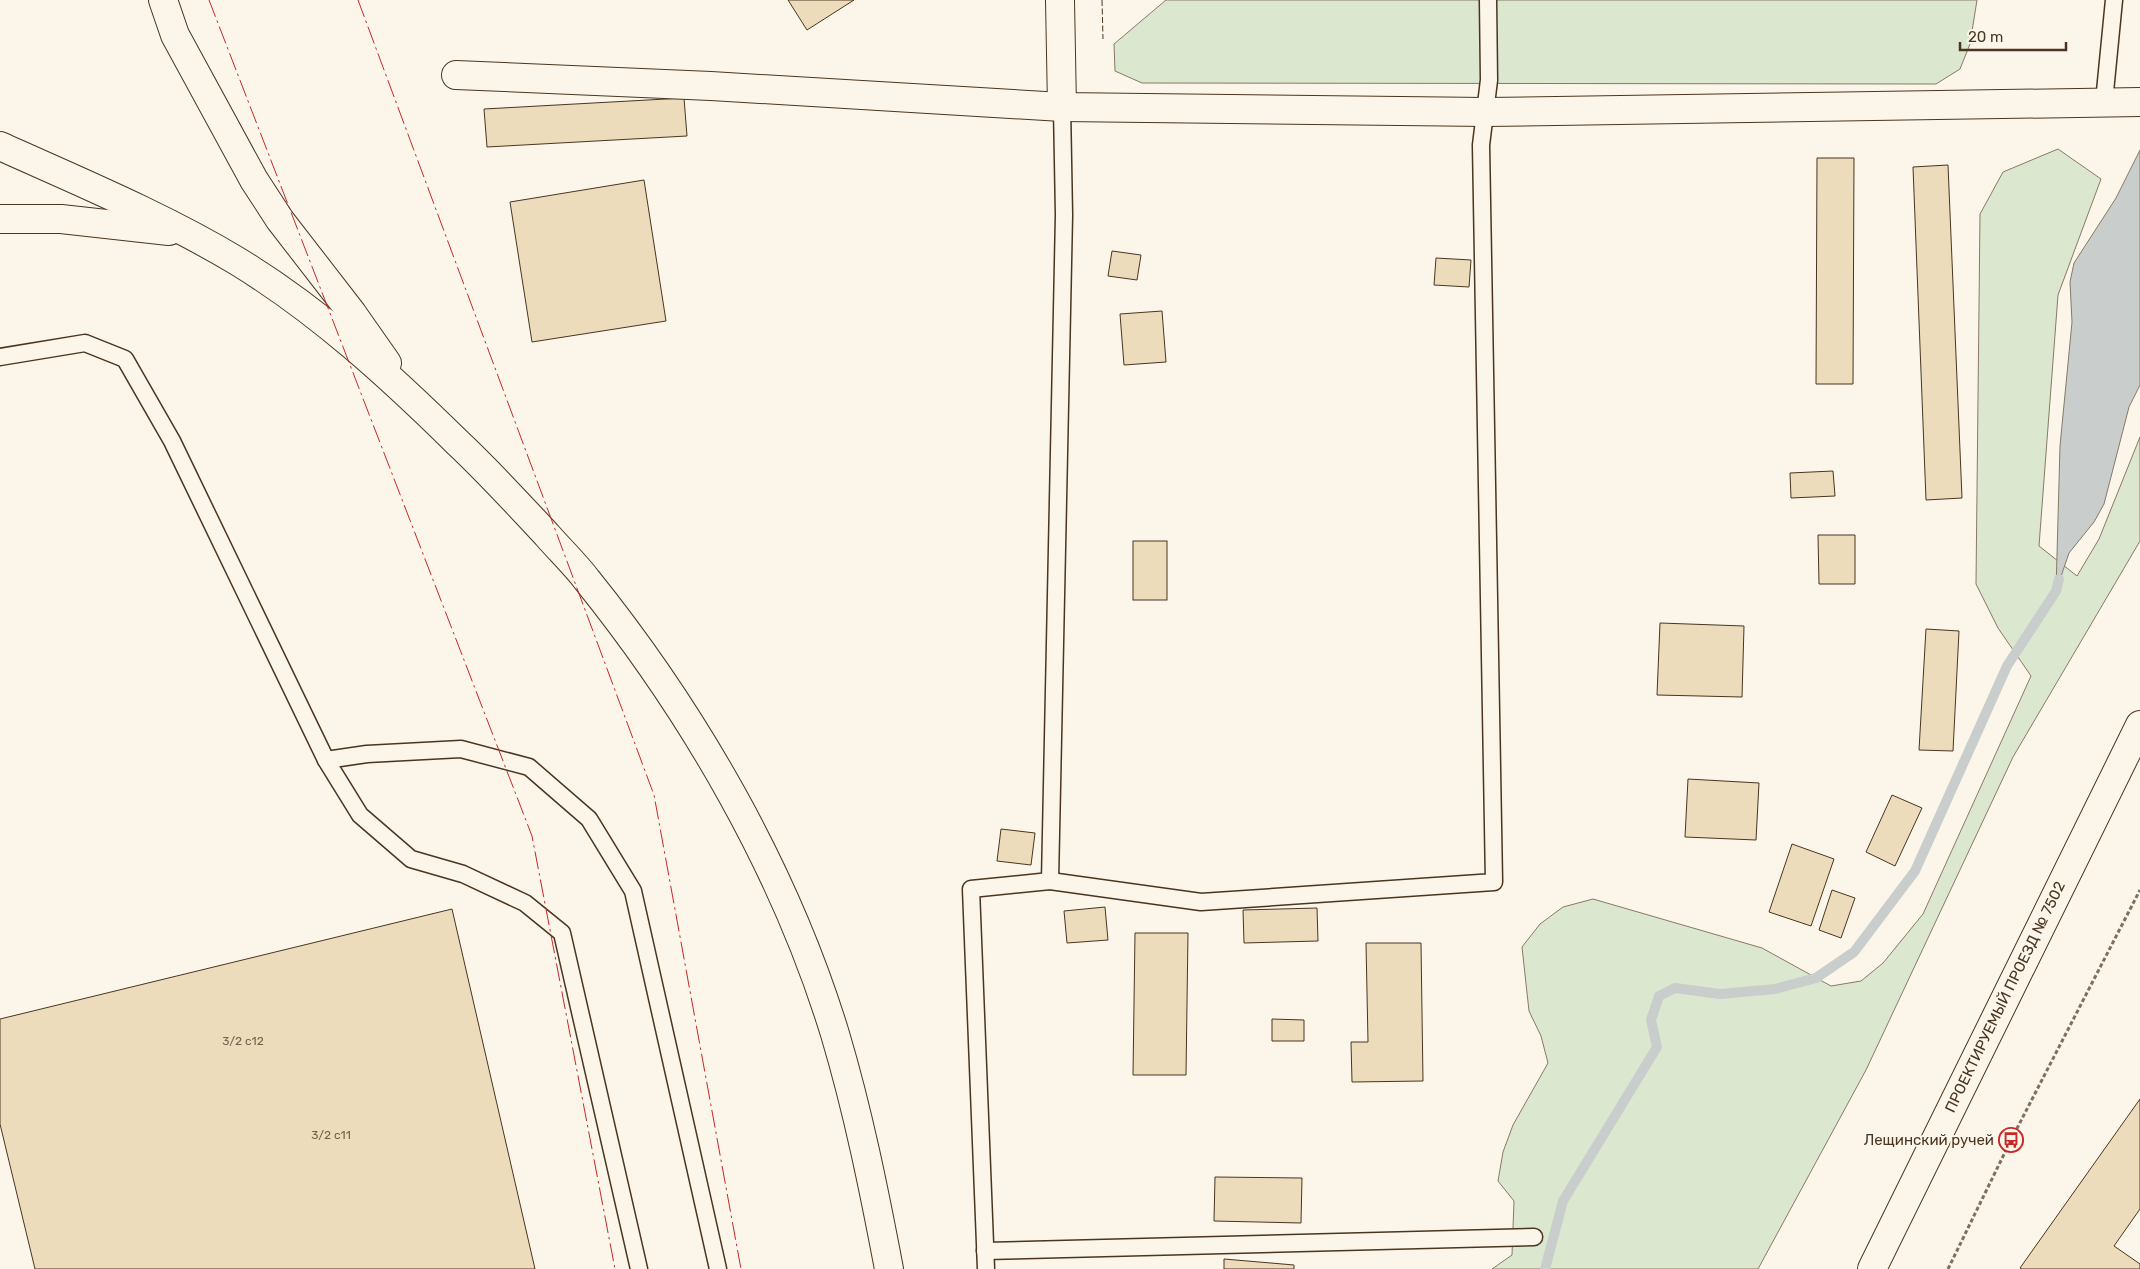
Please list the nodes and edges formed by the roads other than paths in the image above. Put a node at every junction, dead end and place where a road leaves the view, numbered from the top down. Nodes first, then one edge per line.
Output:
1 (163, 0) edge
2 (1060, 0) edge
3 (1488, 0) edge
4 (2114, 0) edge
5 (456, 75) dead end
6 (2104, 102) junction
7 (2140, 102) edge
8 (1062, 107) junction
9 (1486, 112) junction
10 (0, 146) edge
11 (0, 219) edge
12 (183, 232) junction
13 (0, 356) edge
14 (411, 397) junction
15 (2140, 725) edge
16 (326, 760) junction
17 (1050, 881) junction
18 (1534, 1237) dead end
19 (985, 1251) junction
20 (639, 1269) edge
21 (718, 1269) edge
22 (889, 1269) edge
23 (986, 1269) edge
24 (1872, 1269) edge

1 - 14 street
2 - 8 street
3 - 9 lane
4 - 6 lane
5 - 8 street
6 - 7 street
6 - 9 street
8 - 9 street
8 - 17 lane
9 - 17 lane
10 - 12 street
11 - 12 street
12 - 14 street
13 - 16 lane
14 - 22 street
15 - 24 street, ПРОЕКТИРУЕМЫЙ ПРОЕЗД № 7502
16 - 20 lane
16 - 21 lane
17 - 19 lane
18 - 19 lane
19 - 23 lane

